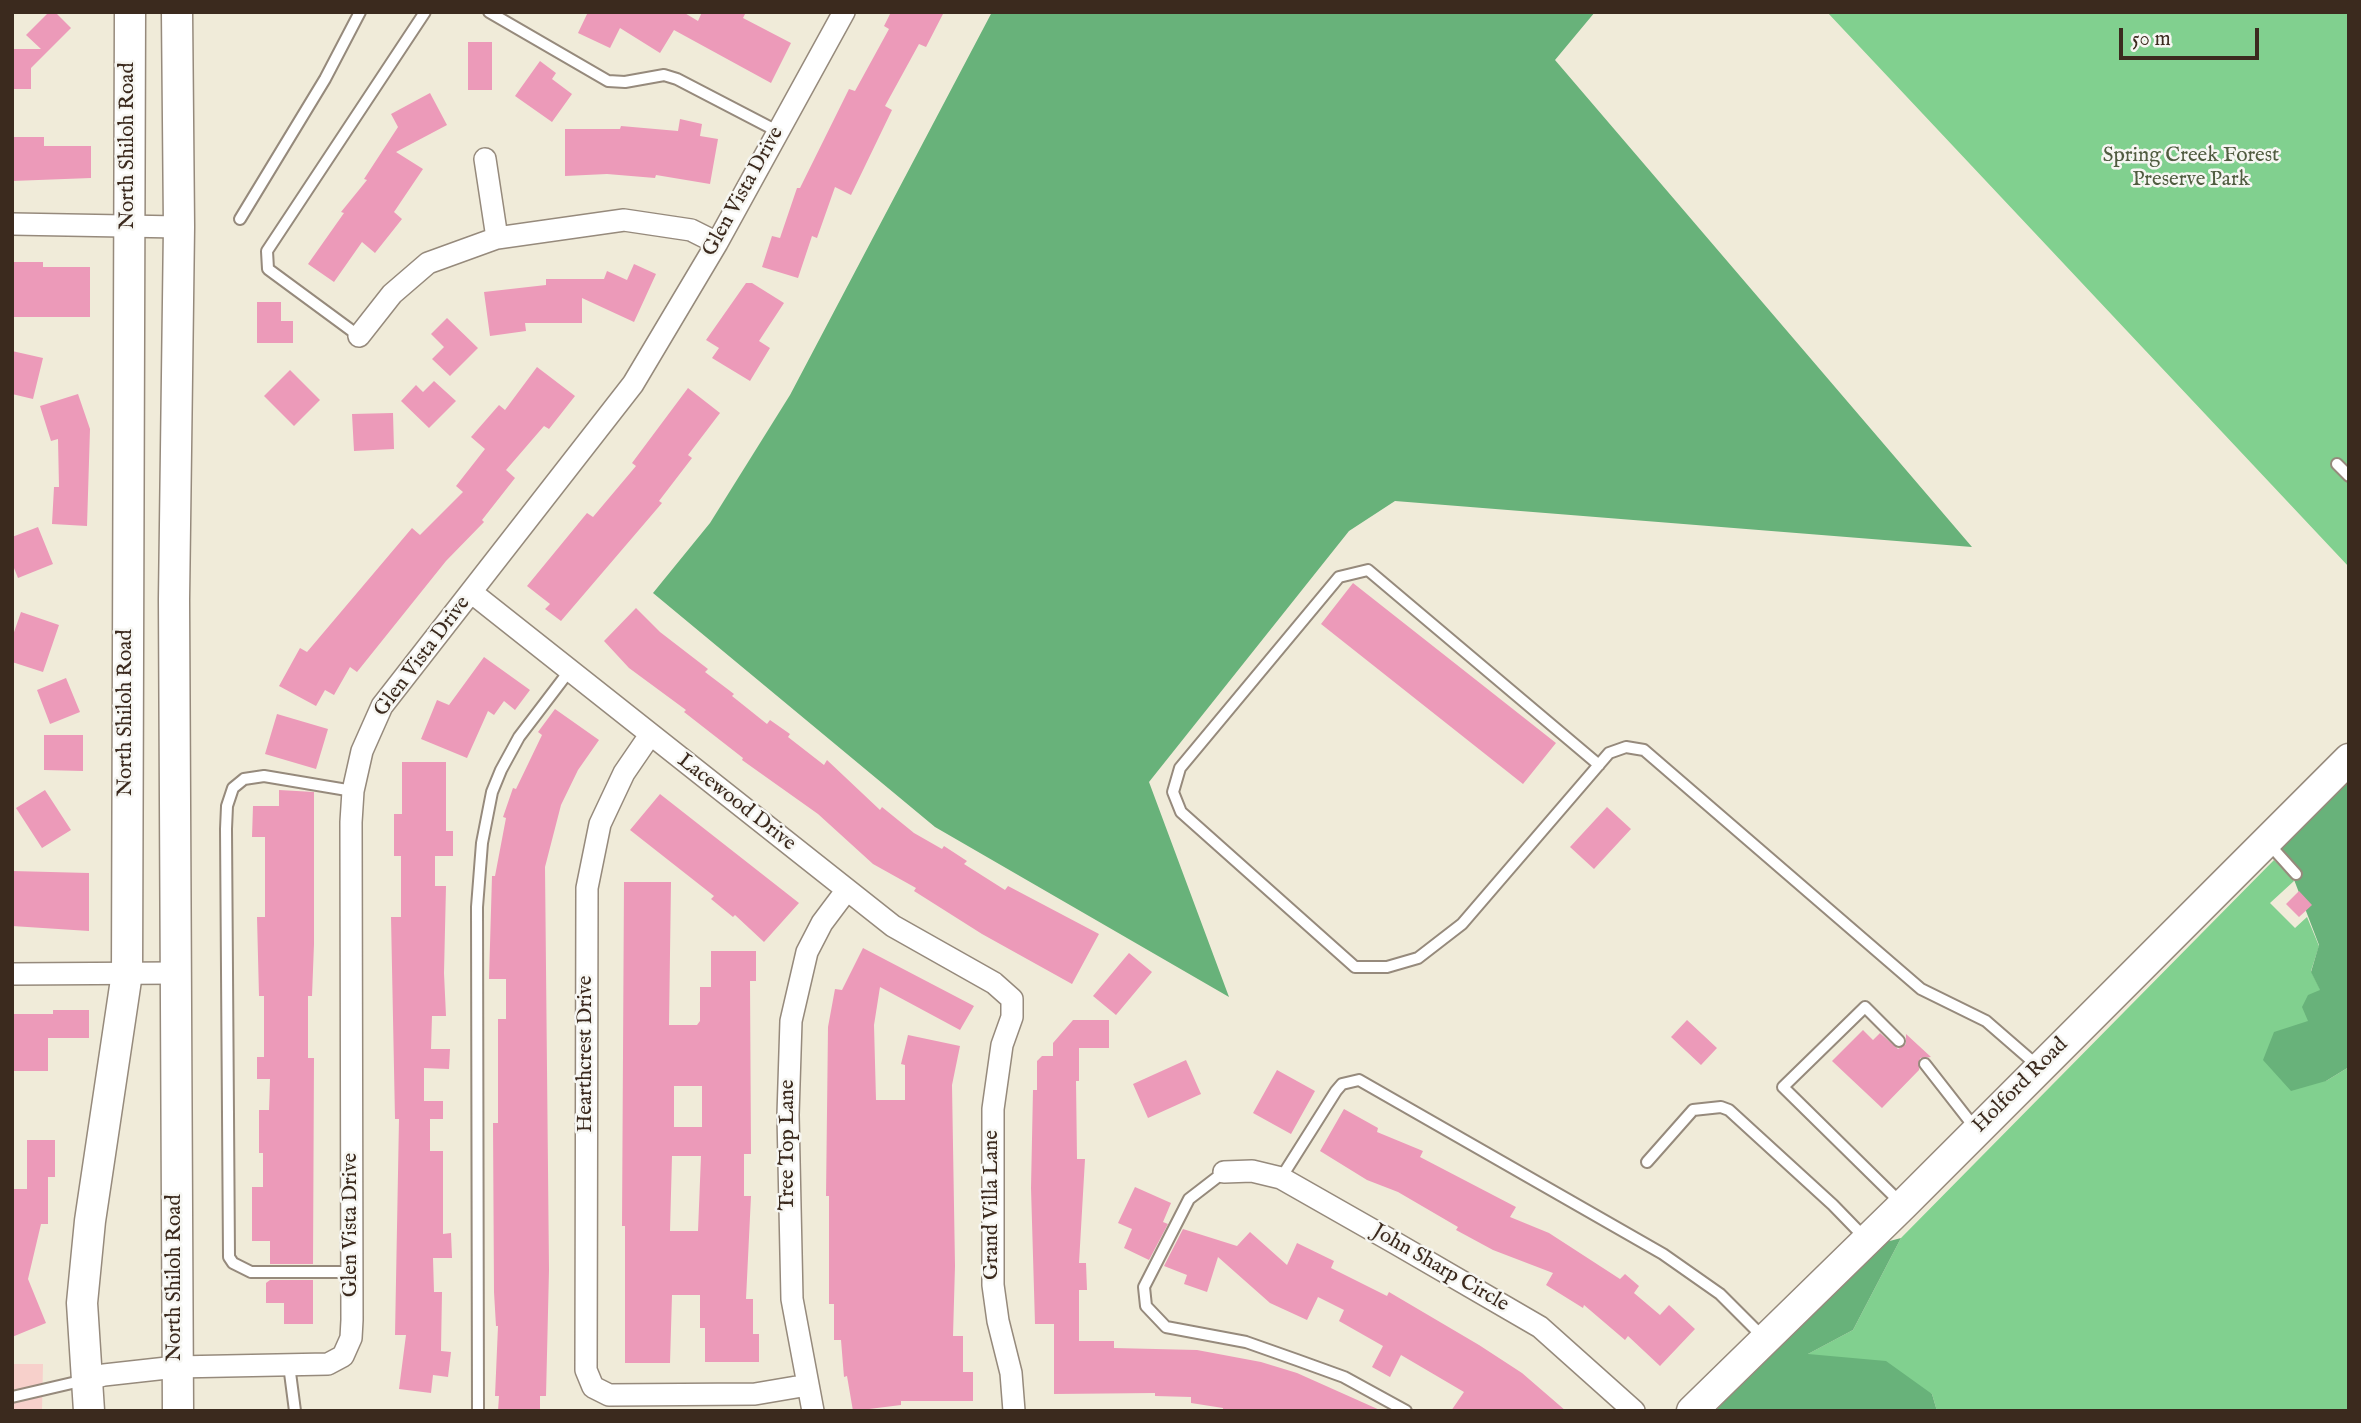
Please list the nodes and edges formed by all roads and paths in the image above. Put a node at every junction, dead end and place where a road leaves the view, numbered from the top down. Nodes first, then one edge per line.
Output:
1 (130, 12) edge
2 (177, 12) edge
3 (360, 12) edge
4 (425, 12) edge
5 (489, 12) edge
6 (835, 15) edge
7 (777, 131) junction
8 (485, 159) dead end
9 (240, 219) dead end
10 (12, 225) edge
11 (128, 225) junction
12 (179, 227) junction
13 (497, 238) junction
14 (717, 243) junction
15 (359, 336) joint
16 (2337, 464) dead end
17 (2349, 475) edge
18 (471, 592) junction
19 (570, 670) junction
20 (650, 735) junction
21 (2349, 759) edge
22 (1599, 765) junction
23 (353, 791) junction
24 (2267, 842) junction
25 (2296, 874) dead end
26 (846, 891) junction
27 (127, 973) junction
28 (175, 973) junction
29 (12, 974) edge
30 (1012, 999) joint
31 (1899, 1041) dead end
32 (1925, 1064) dead end
33 (2039, 1068) junction
34 (1977, 1131) junction
35 (1647, 1162) dead end
36 (1224, 1172) joint
37 (1281, 1178) junction
38 (1903, 1205) junction
39 (1867, 1240) junction
40 (352, 1272) junction
41 (1765, 1339) junction
42 (289, 1366) junction
43 (176, 1367) junction
44 (85, 1380) junction
45 (808, 1385) junction
46 (12, 1396) edge
47 (89, 1411) edge
48 (178, 1411) edge
49 (295, 1411) edge
50 (478, 1411) edge
51 (813, 1411) edge
52 (1014, 1411) edge
53 (1406, 1411) edge
54 (1634, 1411) edge
55 (1692, 1411) edge

1 - 11 main road, North Shiloh Road
2 - 12 main road, North Shiloh Road
3 - 9 lane
4 - 15 lane
5 - 7 lane
6 - 7 street, Glen Vista Drive
7 - 14 street, Glen Vista Drive
8 - 13 street
10 - 11 street
11 - 12 street
11 - 27 main road, North Shiloh Road
12 - 28 main road, North Shiloh Road
13 - 14 street
13 - 15 street
14 - 18 street, Glen Vista Drive
16 - 17 lane
18 - 19 street, Lacewood Drive
18 - 23 street, Glen Vista Drive
19 - 20 street, Lacewood Drive
19 - 50 lane
20 - 26 street, Lacewood Drive
20 - 45 street, Hearthcrest Drive
21 - 24 main road, Holford Road
22 - 22 lane
22 - 33 lane
23 - 40 street, Glen Vista Drive
23 - 40 lane
24 - 25 lane
24 - 33 main road, Holford Road
26 - 30 street, Lacewood Drive
26 - 45 street, Tree Top Lane
27 - 28 street
27 - 29 street
27 - 44 main road, North Shiloh Road
28 - 43 main road, North Shiloh Road
30 - 52 street, Grand Villa Lane
31 - 38 lane
32 - 34 lane
33 - 34 main road, Holford Road
34 - 38 main road, Holford Road
35 - 39 lane
36 - 37 street, John Sharp Circle
36 - 53 lane
37 - 41 lane
37 - 54 street, John Sharp Circle
38 - 39 main road, Holford Road
39 - 41 main road, Holford Road
40 - 42 street, Glen Vista Drive
41 - 55 main road, Holford Road
42 - 43 street, Glen Vista Drive
42 - 49 lane
43 - 44 street, Glen Vista Drive
43 - 48 main road, North Shiloh Road
44 - 46 lane
44 - 47 main road, North Shiloh Road
45 - 51 street, Tree Top Lane

